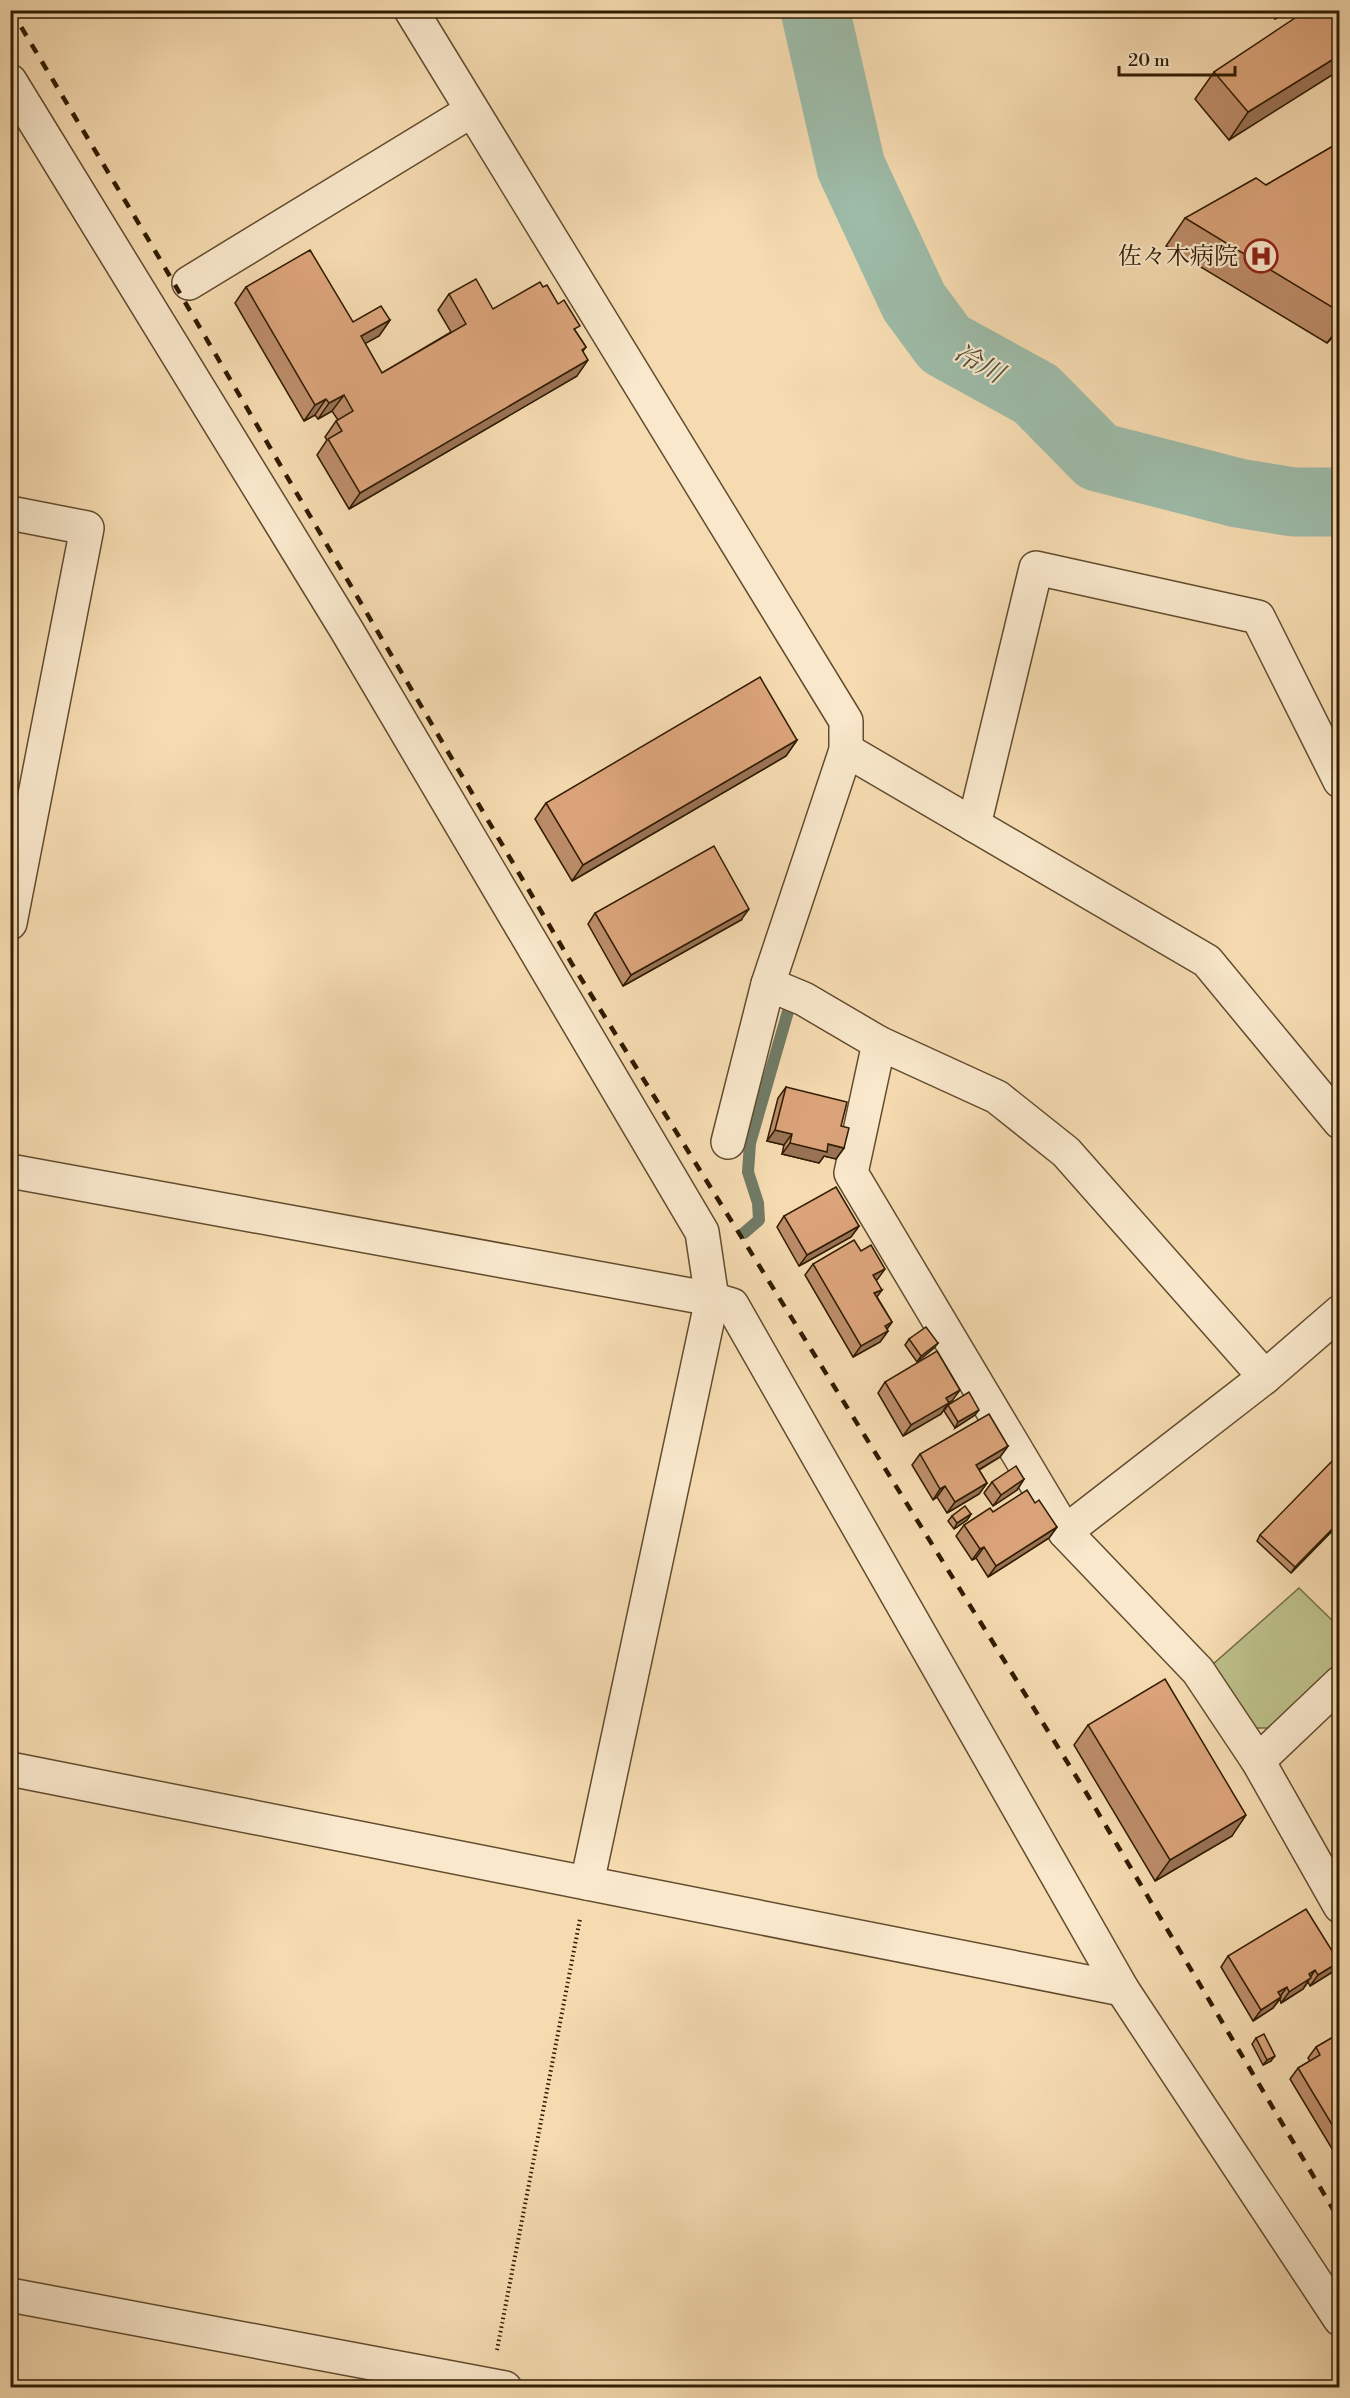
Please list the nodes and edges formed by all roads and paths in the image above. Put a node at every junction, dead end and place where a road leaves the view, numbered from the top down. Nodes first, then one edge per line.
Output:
1 (411, 10) edge
2 (10, 81) edge
3 (471, 111) junction
4 (189, 284) dead end
5 (10, 513) edge
6 (846, 750) junction
7 (1340, 781) edge
8 (974, 825) junction
9 (10, 923) edge
10 (768, 984) junction
11 (879, 1043) junction
12 (1340, 1122) edge
13 (728, 1142) dead end
14 (10, 1171) edge
15 (712, 1299) junction
16 (1340, 1312) edge
17 (1265, 1377) junction
18 (1065, 1532) junction
19 (1340, 1683) edge
20 (1258, 1761) junction
21 (10, 1769) edge
22 (587, 1883) junction
23 (1340, 1906) edge
24 (1122, 1989) junction
25 (10, 2295) edge
26 (1340, 2319) edge
27 (498, 2386) edge

1 - 3 street
2 - 15 street
3 - 4 street
3 - 6 street
5 - 9 street
6 - 8 street
6 - 10 street
7 - 8 street
8 - 12 street
10 - 11 street
10 - 13 street
11 - 17 street
11 - 18 street
14 - 15 street
15 - 22 street
15 - 24 street
16 - 17 street
17 - 18 street
18 - 20 street
19 - 20 street
20 - 23 street
21 - 22 street
22 - 24 street
22 - 27 path
24 - 26 street
25 - 27 street

